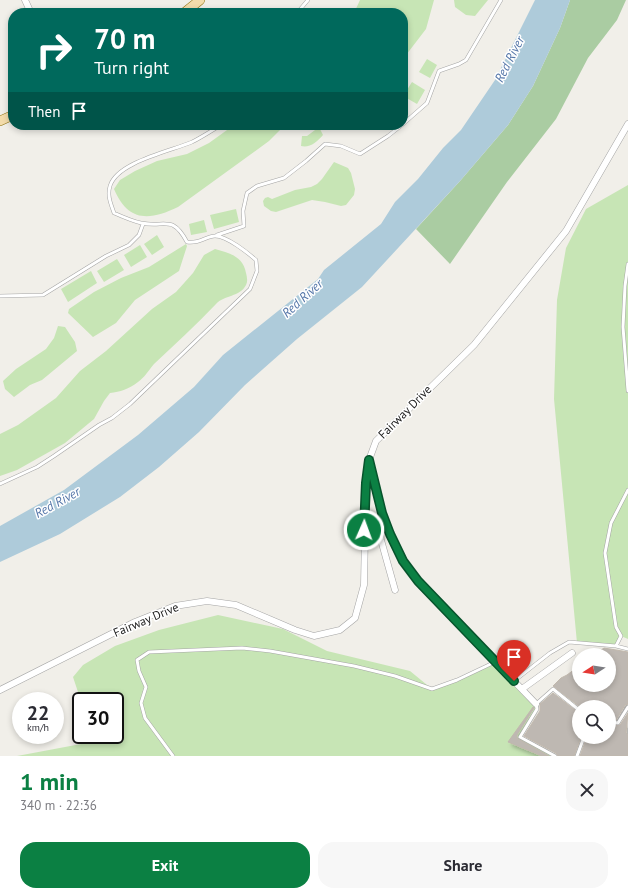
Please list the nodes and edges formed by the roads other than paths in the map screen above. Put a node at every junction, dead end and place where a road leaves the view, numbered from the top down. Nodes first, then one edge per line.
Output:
1 (200, 0) edge
2 (308, 0) edge
3 (501, 0) edge
4 (190, 8) edge
5 (301, 8) edge
6 (408, 121) edge
7 (628, 124) edge
8 (212, 130) edge
9 (396, 130) edge
10 (143, 224) junction
11 (215, 236) junction
12 (628, 264) edge
13 (0, 296) edge
14 (628, 391) edge
15 (369, 460) junction
16 (0, 484) edge
17 (628, 490) edge
18 (382, 513) junction
19 (395, 590) dead end
20 (616, 646) junction
21 (628, 649) edge
22 (572, 653) dead end
23 (495, 662) junction
24 (514, 681) junction
25 (522, 689) junction
26 (0, 690) edge
27 (536, 704) junction
28 (572, 704) edge
29 (628, 707) edge
30 (616, 723) edge
31 (581, 744) edge
32 (173, 756) edge
33 (555, 756) edge
34 (577, 756) edge

1 - 4 main road
2 - 5 lane
3 - 6 lane
7 - 15 street, Fairway Drive
8 - 10 lane
9 - 11 lane
10 - 11 lane
10 - 13 lane
11 - 16 lane
12 - 14 lane
15 - 18 street
15 - 26 street, Fairway Drive
17 - 20 lane
18 - 19 street
18 - 23 street
20 - 21 lane
20 - 24 lane
22 - 25 street
23 - 24 street
23 - 32 lane
24 - 25 street
25 - 27 street
27 - 28 lane
27 - 33 lane
29 - 30 lane
31 - 34 lane

